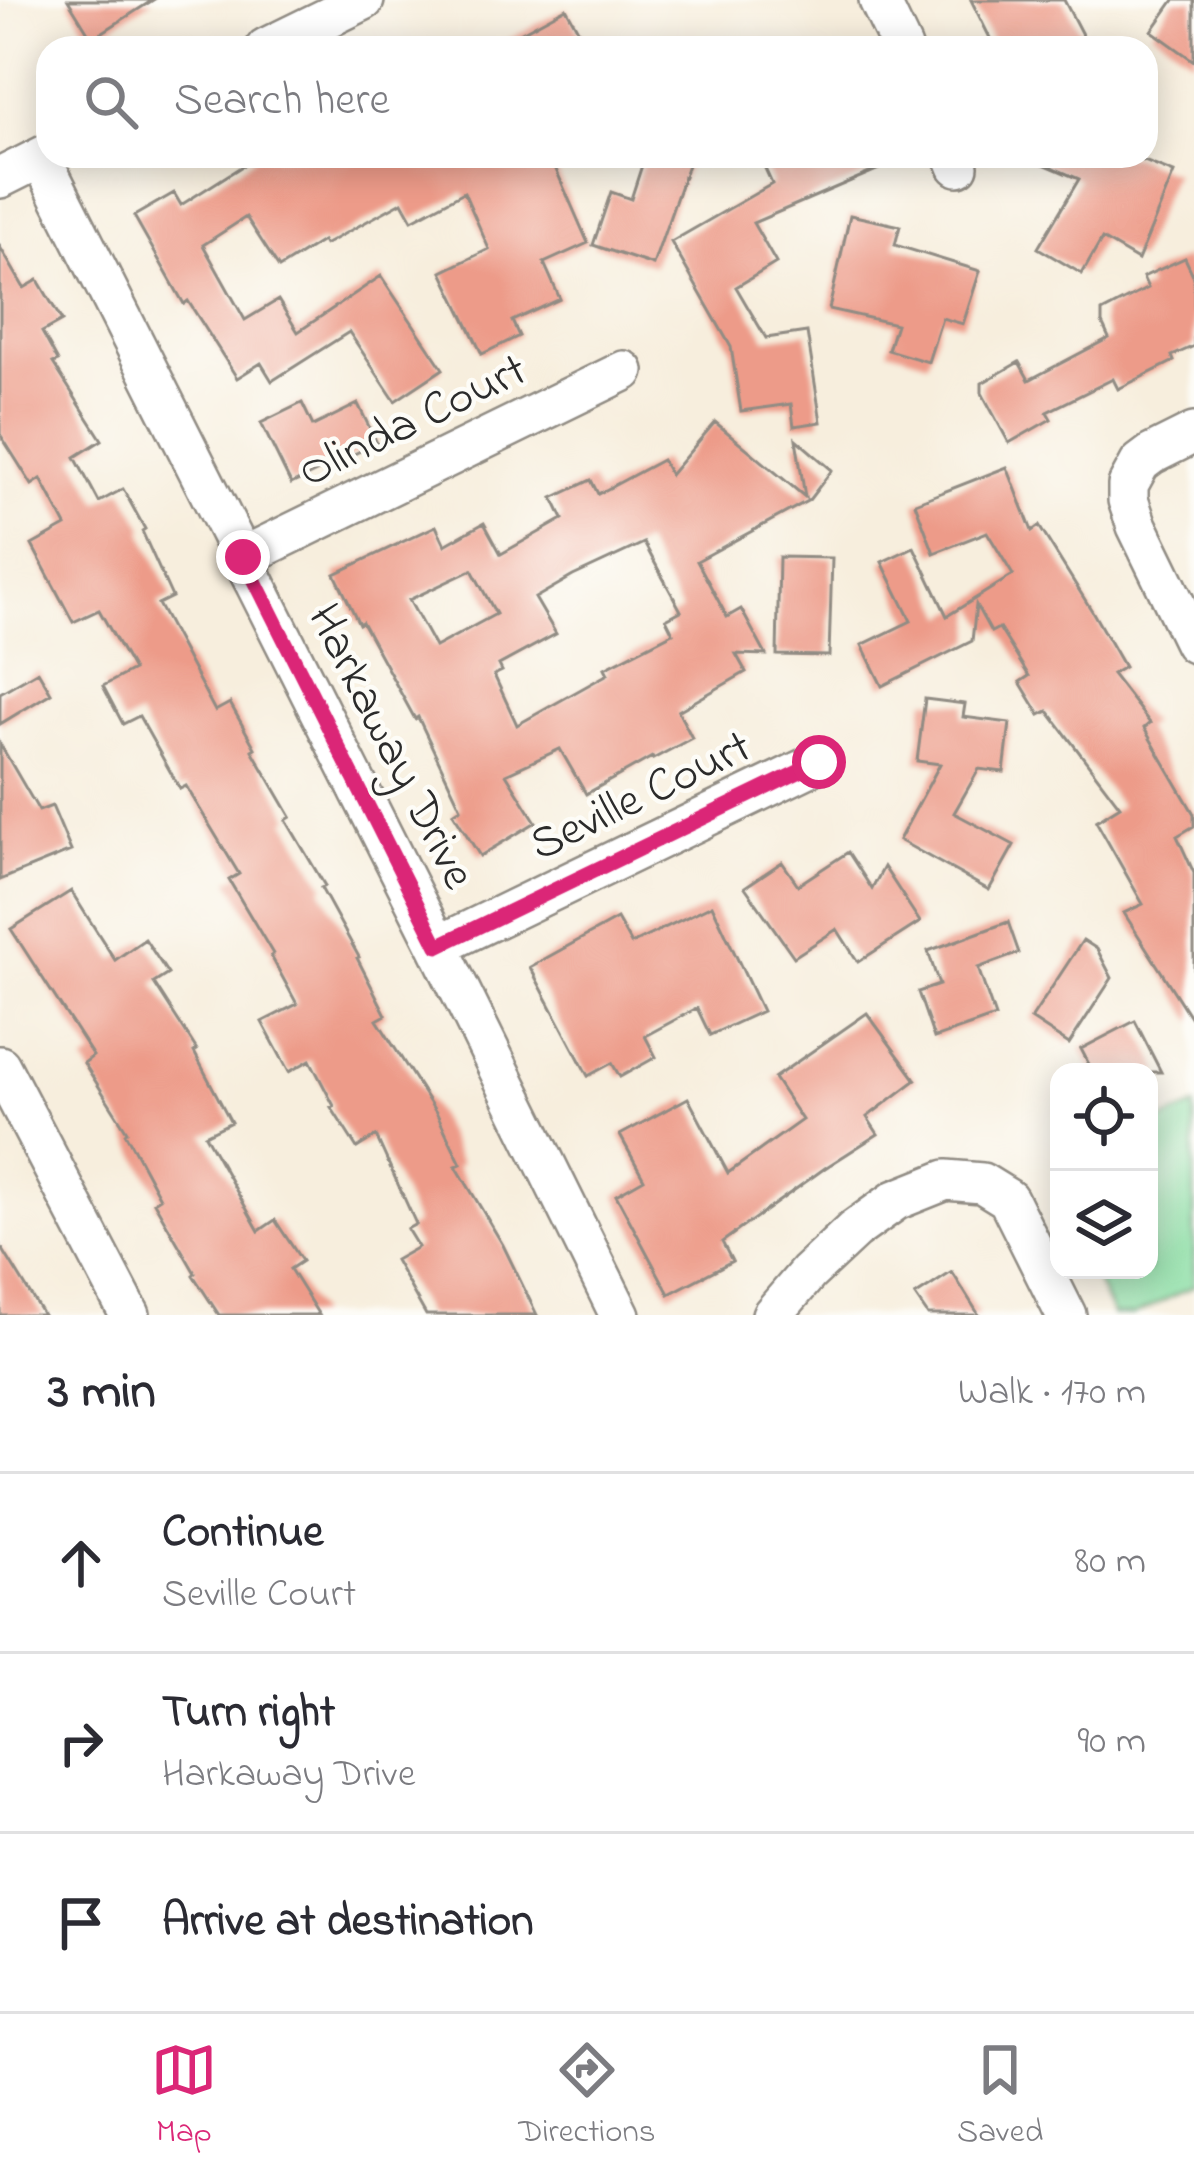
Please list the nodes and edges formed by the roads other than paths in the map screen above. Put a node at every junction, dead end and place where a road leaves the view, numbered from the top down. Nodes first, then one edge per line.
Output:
1 (363, 0) edge
2 (879, 0) edge
3 (290, 36) edge
4 (896, 36) edge
5 (36, 160) edge
6 (51, 168) edge
7 (0, 178) edge
8 (624, 371) dead end
9 (1194, 433) edge
10 (243, 557) junction
11 (1194, 643) edge
12 (819, 762) dead end
13 (438, 946) junction
14 (0, 1066) edge
15 (130, 1315) edge
16 (620, 1315) edge
17 (772, 1315) edge
18 (1066, 1315) edge

1 - 3 street
2 - 4 street
5 - 7 street
6 - 10 street, Harkaway Drive
8 - 10 street, Olinda Court
9 - 11 street
10 - 13 street, Harkaway Drive
12 - 13 street, Seville Court
13 - 16 street, Harkaway Drive
14 - 15 street
17 - 18 street

